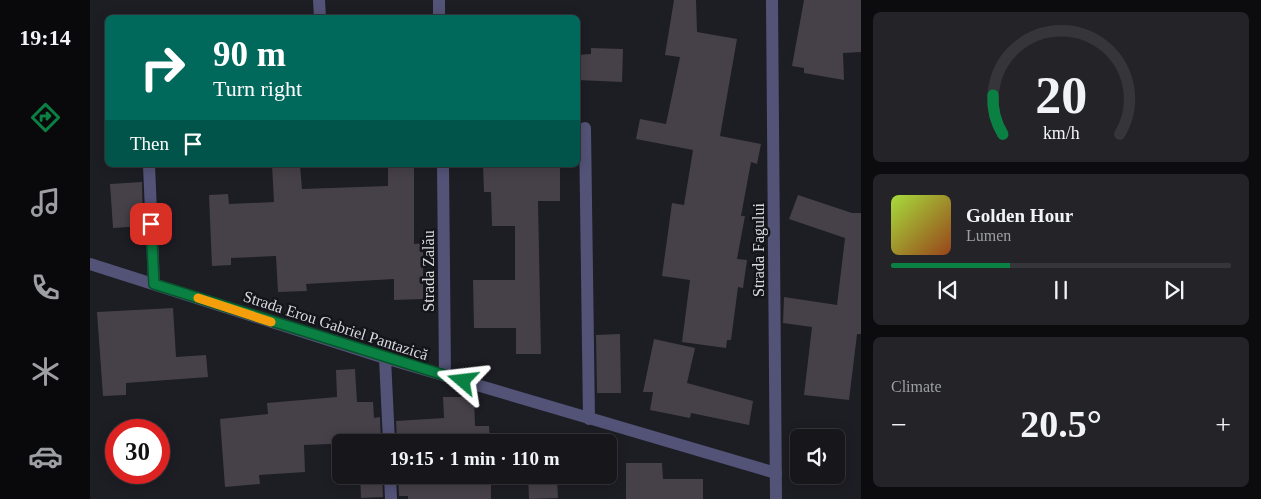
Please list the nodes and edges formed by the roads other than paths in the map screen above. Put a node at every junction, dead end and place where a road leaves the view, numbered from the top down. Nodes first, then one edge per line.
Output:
1 (320, 0) edge
2 (439, 0) edge
3 (772, 0) edge
4 (320, 15) edge
5 (439, 15) edge
6 (585, 128) dead end
7 (149, 167) edge
8 (443, 167) edge
9 (90, 264) edge
10 (154, 284) junction
11 (385, 358) junction
12 (445, 376) junction
13 (590, 419) junction
14 (389, 434) edge
15 (776, 473) junction
16 (390, 484) edge
17 (391, 499) edge
18 (776, 499) edge

1 - 4 street
2 - 5 street
3 - 15 street, Strada Fagului
6 - 13 street
7 - 10 street
8 - 12 street, Strada Zalău
9 - 10 street, Strada Erou Gabriel Pantazică
10 - 11 street, Strada Erou Gabriel Pantazică
11 - 12 street, Strada Erou Gabriel Pantazică
11 - 14 street
12 - 13 street, Strada Erou Gabriel Pantazică
13 - 15 street, Strada Erou Gabriel Pantazică
15 - 18 street, Strada Fagului
16 - 17 street

